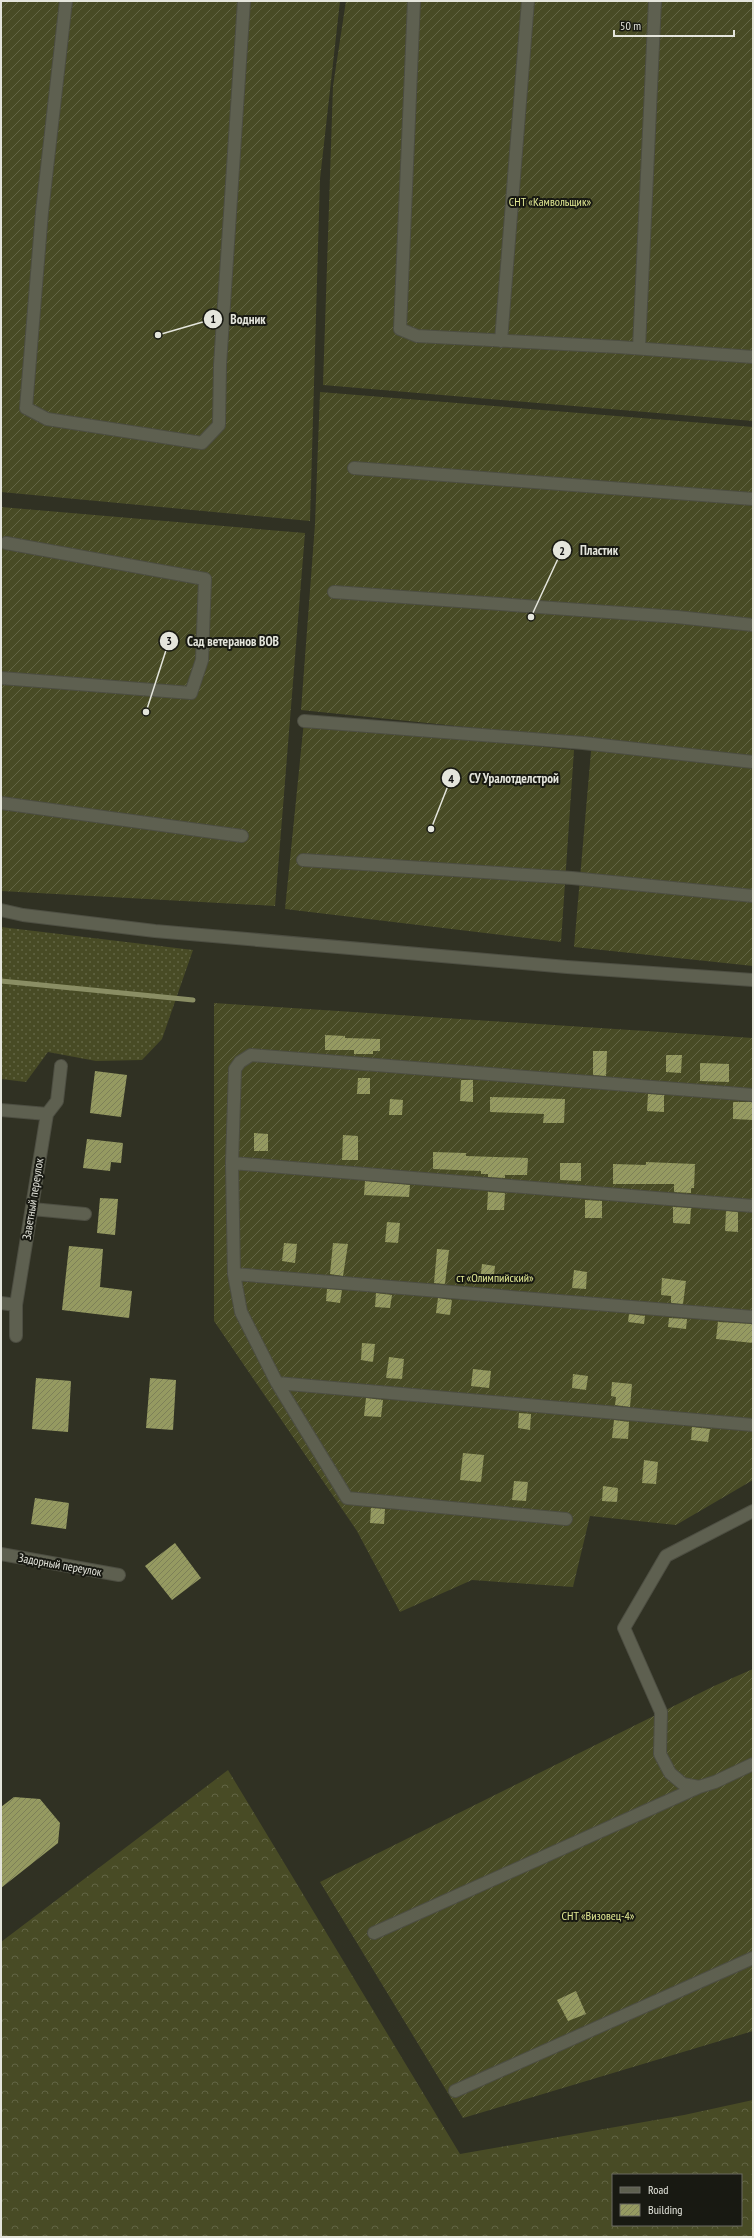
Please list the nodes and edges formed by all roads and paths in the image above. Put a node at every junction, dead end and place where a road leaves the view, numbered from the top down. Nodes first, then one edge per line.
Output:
1 (66, 1) edge
2 (244, 1) edge
3 (414, 1) edge
4 (528, 1) edge
5 (655, 1) edge
6 (501, 341) junction
7 (639, 348) junction
8 (753, 357) edge
9 (354, 468) dead end
10 (753, 499) edge
11 (6, 543) dead end
12 (334, 592) dead end
13 (753, 625) edge
14 (1, 678) edge
15 (304, 721) dead end
16 (753, 762) edge
17 (1, 803) edge
18 (242, 836) dead end
19 (303, 860) dead end
20 (753, 896) edge
21 (1, 910) edge
22 (753, 980) edge
23 (61, 1066) dead end
24 (753, 1095) edge
25 (1, 1110) edge
26 (47, 1114) junction
27 (232, 1163) junction
28 (753, 1206) edge
29 (32, 1209) junction
30 (85, 1214) dead end
31 (234, 1274) junction
32 (1, 1303) edge
33 (16, 1305) junction
34 (753, 1317) edge
35 (16, 1336) dead end
36 (277, 1383) junction
37 (753, 1425) edge
38 (753, 1511) edge
39 (566, 1519) dead end
40 (1, 1554) edge
41 (119, 1575) dead end
42 (753, 1764) edge
43 (699, 1787) junction
44 (374, 1933) dead end
45 (753, 1958) edge
46 (455, 2091) dead end

1 - 2 street
3 - 6 street
4 - 6 street
5 - 7 street
6 - 7 street
7 - 8 street
9 - 10 street
11 - 14 street
12 - 13 street
15 - 16 street
17 - 18 street
19 - 20 street
21 - 22 street
23 - 26 street, Заветный переулок
24 - 27 street
25 - 26 street
26 - 29 street, Заветный переулок
27 - 28 street
27 - 31 street
29 - 30 street
29 - 33 street, Заветный переулок
31 - 34 street
31 - 36 street
32 - 33 street
33 - 35 street, Заветный переулок
36 - 37 street
36 - 39 street
38 - 43 street
40 - 41 street, Задорный переулок
42 - 43 street
43 - 44 street
45 - 46 street

